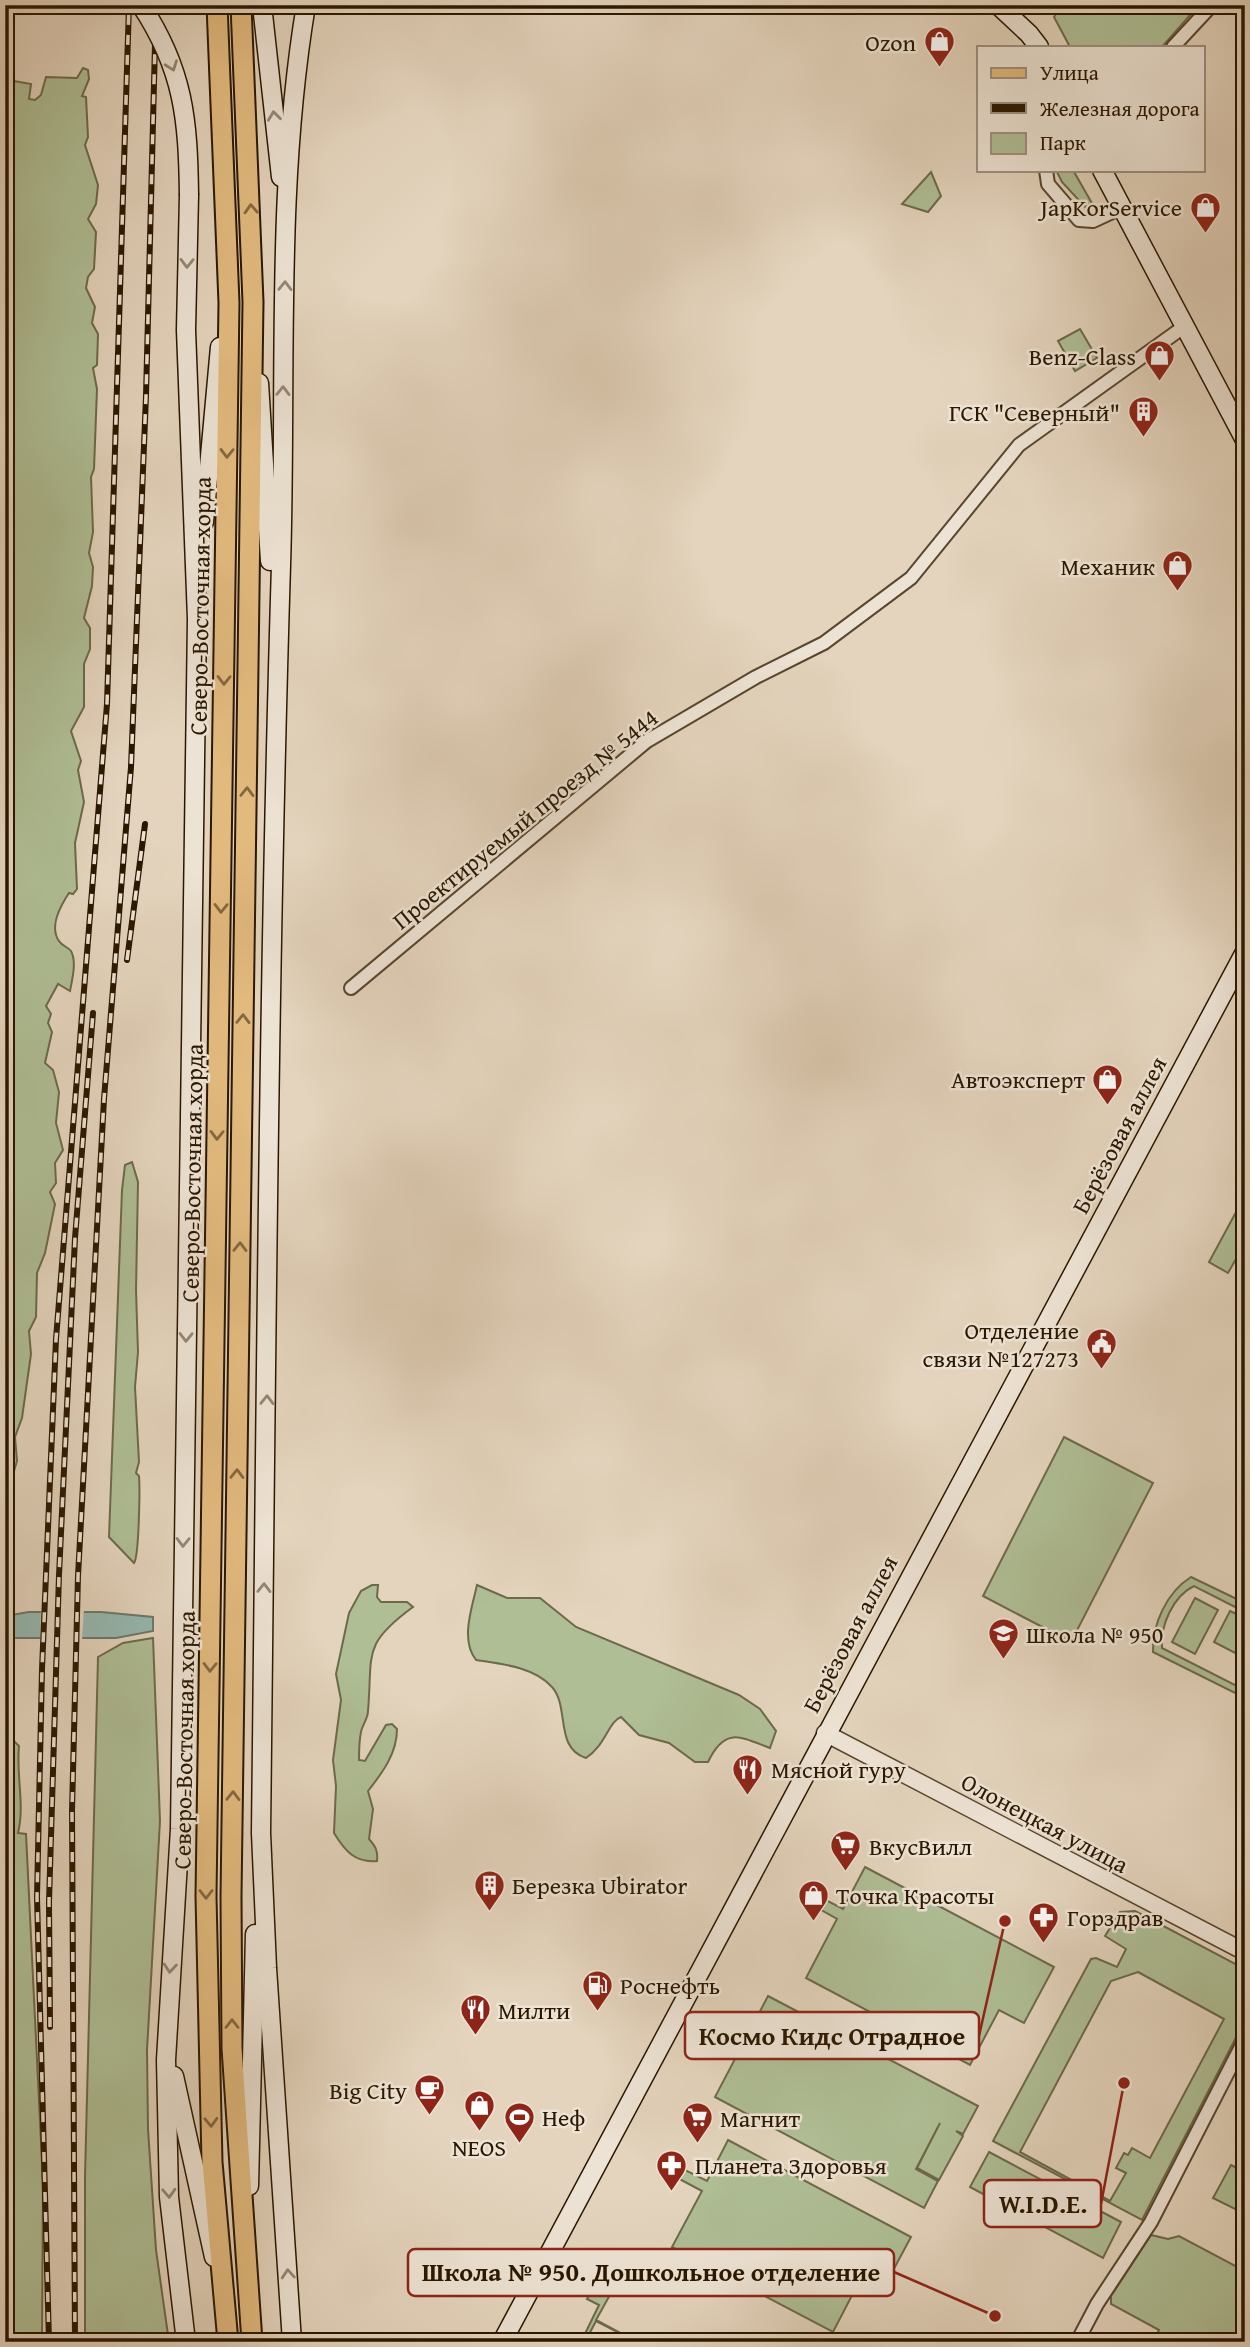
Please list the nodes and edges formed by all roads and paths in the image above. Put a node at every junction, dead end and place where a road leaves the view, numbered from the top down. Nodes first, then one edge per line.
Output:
1 (141, 5) edge
2 (217, 5) edge
3 (242, 5) edge
4 (262, 5) edge
5 (306, 5) edge
6 (998, 5) edge
7 (1212, 5) edge
8 (1037, 46) edge
9 (1174, 46) edge
10 (1046, 172) edge
11 (1102, 172) edge
12 (1121, 208) junction
13 (286, 233) junction
14 (228, 262) junction
15 (253, 302) junction
16 (1185, 327) junction
17 (1245, 440) edge
18 (197, 619) junction
19 (277, 655) junction
20 (1245, 952) edge
21 (351, 988) dead end
22 (825, 1733) junction
23 (261, 1833) junction
24 (1245, 1952) edge
25 (167, 2002) junction
26 (1245, 2039) edge
27 (245, 2263) junction
28 (224, 2295) junction
29 (252, 2340) edge
30 (227, 2341) edge
31 (186, 2342) edge
32 (292, 2342) edge
33 (502, 2342) edge
34 (1077, 2342) edge

1 -> 18 main road, bridge
2 - 14 main road, Северо-Восточная хорда
15 -> 3 main road, Северо-Восточная хорда
13 -> 4 main road
5 - 13 main road
6 - 8 main road
7 - 9 street
10 - 12 street
11 - 12 main road
12 - 16 main road
19 -> 13 main road
14 - 18 main road
14 -> 28 main road, Северо-Восточная хорда
15 - 19 main road
27 -> 15 main road, Северо-Восточная хорда
16 - 17 main road
16 - 21 street, Проектируемый проезд № 5444
18 -> 25 main road
23 -> 19 main road
20 - 22 main road, Берёзовая аллея
22 - 24 street, Олонецкая улица
22 - 33 main road, Берёзовая аллея
23 - 27 main road
32 -> 23 main road
25 - 28 main road
25 -> 31 main road
26 - 34 street
27 - 29 main road, Северо-Восточная хорда
28 - 30 main road, Северо-Восточная хорда

